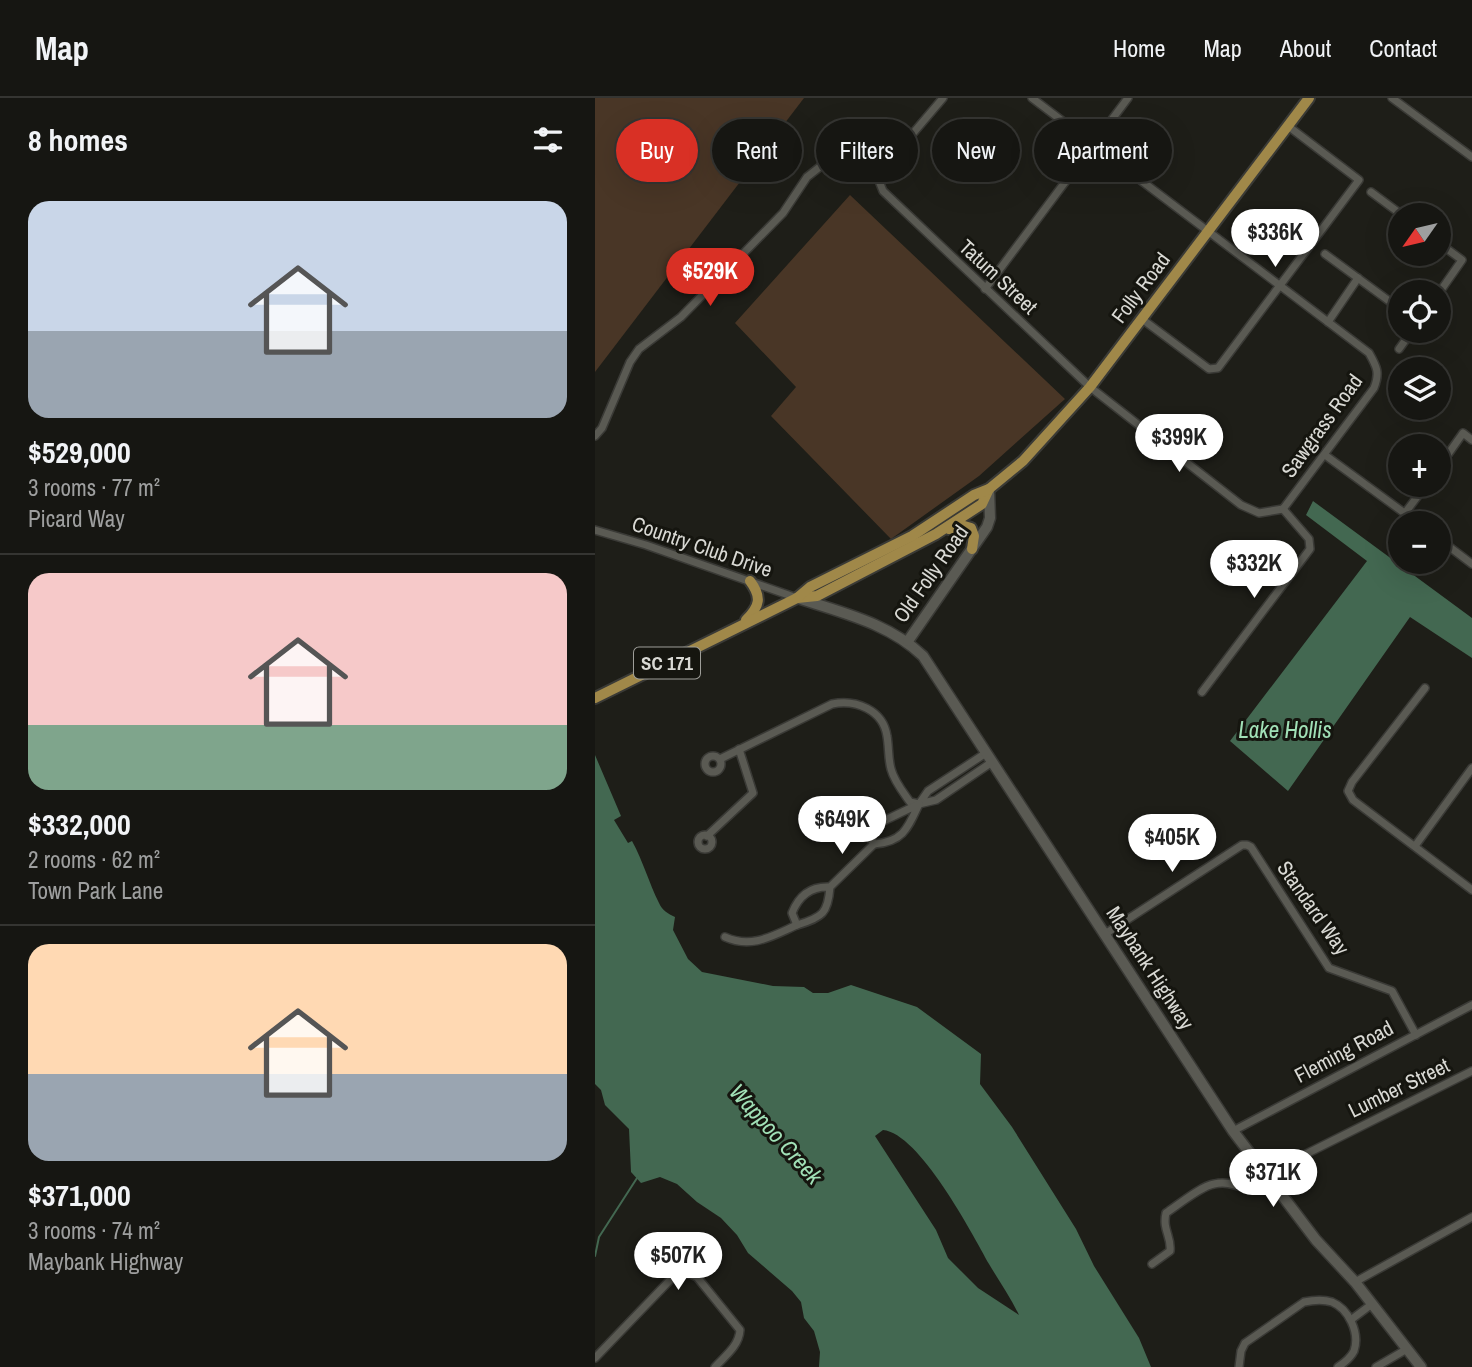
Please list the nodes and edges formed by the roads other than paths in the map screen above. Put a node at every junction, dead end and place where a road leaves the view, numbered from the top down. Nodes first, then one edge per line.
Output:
1 (943, 98) edge
2 (1032, 98) edge
3 (1128, 98) edge
4 (1392, 98) edge
5 (1305, 99) edge
6 (1059, 119) edge
7 (1112, 119) edge
8 (1288, 126) junction
9 (1472, 157) edge
10 (816, 170) edge
11 (1065, 182) edge
12 (1143, 182) edge
13 (1371, 192) dead end
14 (1388, 205) edge
15 (1209, 231) junction
16 (1451, 252) edge
17 (1325, 254) dead end
18 (1358, 278) junction
19 (1448, 280) edge
20 (1280, 285) junction
21 (985, 289) junction
22 (1388, 300) edge
23 (1142, 318) junction
24 (1328, 322) junction
25 (1403, 343) edge
26 (1399, 349) dead end
27 (1090, 387) junction
28 (595, 436) edge
29 (1472, 440) edge
30 (1451, 450) edge
31 (1325, 455) junction
32 (989, 489) junction
33 (1283, 509) junction
34 (1402, 511) edge
35 (595, 530) edge
36 (936, 534) junction
37 (1451, 548) edge
38 (972, 549) junction
39 (1472, 564) edge
40 (750, 581) junction
41 (797, 598) junction
42 (740, 627) junction
43 (908, 641) junction
44 (1425, 688) dead end
45 (1202, 692) dead end
46 (595, 698) edge
47 (739, 749) junction
48 (989, 757) junction
49 (720, 759) dead end
50 (1472, 768) edge
51 (919, 804) junction
52 (707, 836) dead end
53 (874, 845) junction
54 (1415, 846) junction
55 (830, 887) junction
56 (1472, 890) edge
57 (797, 925) junction
58 (1105, 934) junction
59 (725, 937) dead end
60 (1472, 1005) edge
61 (1416, 1035) junction
62 (1472, 1071) edge
63 (1233, 1131) junction
64 (1266, 1174) junction
65 (1472, 1217) edge
66 (1152, 1264) dead end
67 (1355, 1282) junction
68 (1372, 1304) junction
69 (1352, 1319) junction
70 (1408, 1349) junction
71 (595, 1358) edge
72 (715, 1367) edge
73 (1239, 1367) edge
74 (1338, 1367) edge
75 (1376, 1367) edge
76 (1421, 1367) edge

1 - 21 street, Tatum Street
2 - 6 street, Sawgrass Road
3 - 7 street
4 - 9 street
5 - 8 main road, Folly Road
8 - 15 main road, Folly Road
8 - 20 street
10 - 28 street
11 - 21 street
12 - 15 street, Sawgrass Road
13 - 14 street
15 - 20 street, Sawgrass Road
15 - 23 main road, Folly Road
16 - 19 street
17 - 18 street
18 - 22 street
18 - 24 street
20 - 23 street
20 - 24 street, Sawgrass Road
21 - 27 street, Tatum Street
23 - 27 main road, Folly Road
24 - 31 street, Sawgrass Road
25 - 26 street
27 - 32 main road, Folly Road
27 - 33 street, Tatum Street
29 - 30 street
31 - 33 street, Sawgrass Road
31 - 34 street
32 - 36 main road, Folly Road
32 - 38 main road, Old Folly Road
32 - 41 main road, Folly Road
33 - 45 street
35 - 40 street, Country Club Drive
36 - 38 main road
36 - 41 main road, Folly Road
37 - 39 street
38 - 43 main road, Old Folly Road
40 - 41 street, Country Club Drive
40 - 42 main road
41 - 42 main road, Folly Road / SC 171
41 - 43 main road, Maybank Highway
42 - 46 main road, Folly Road / SC 171
43 - 48 main road, Maybank Highway
44 - 54 street
47 - 49 street
47 - 51 street
47 - 52 street
48 - 51 street
48 - 58 main road, Maybank Highway
50 - 54 street
51 - 53 street
51 - 53 street
53 - 55 street
54 - 56 street
55 - 57 street
55 - 57 street
57 - 59 street
58 - 61 street, Standard Way
58 - 63 main road, Maybank Highway
60 - 61 street, Fleming Road
61 - 63 street, Fleming Road
62 - 64 street, Lumber Street
63 - 64 main road, Maybank Highway
64 - 66 street, Lumber Street
64 - 67 main road, Maybank Highway
65 - 67 street
67 - 68 main road, Maybank Highway
68 - 69 street
68 - 70 main road, Maybank Highway
69 - 73 street
69 - 74 street
70 - 75 street
70 - 76 main road, Maybank Highway
71 - 72 street

